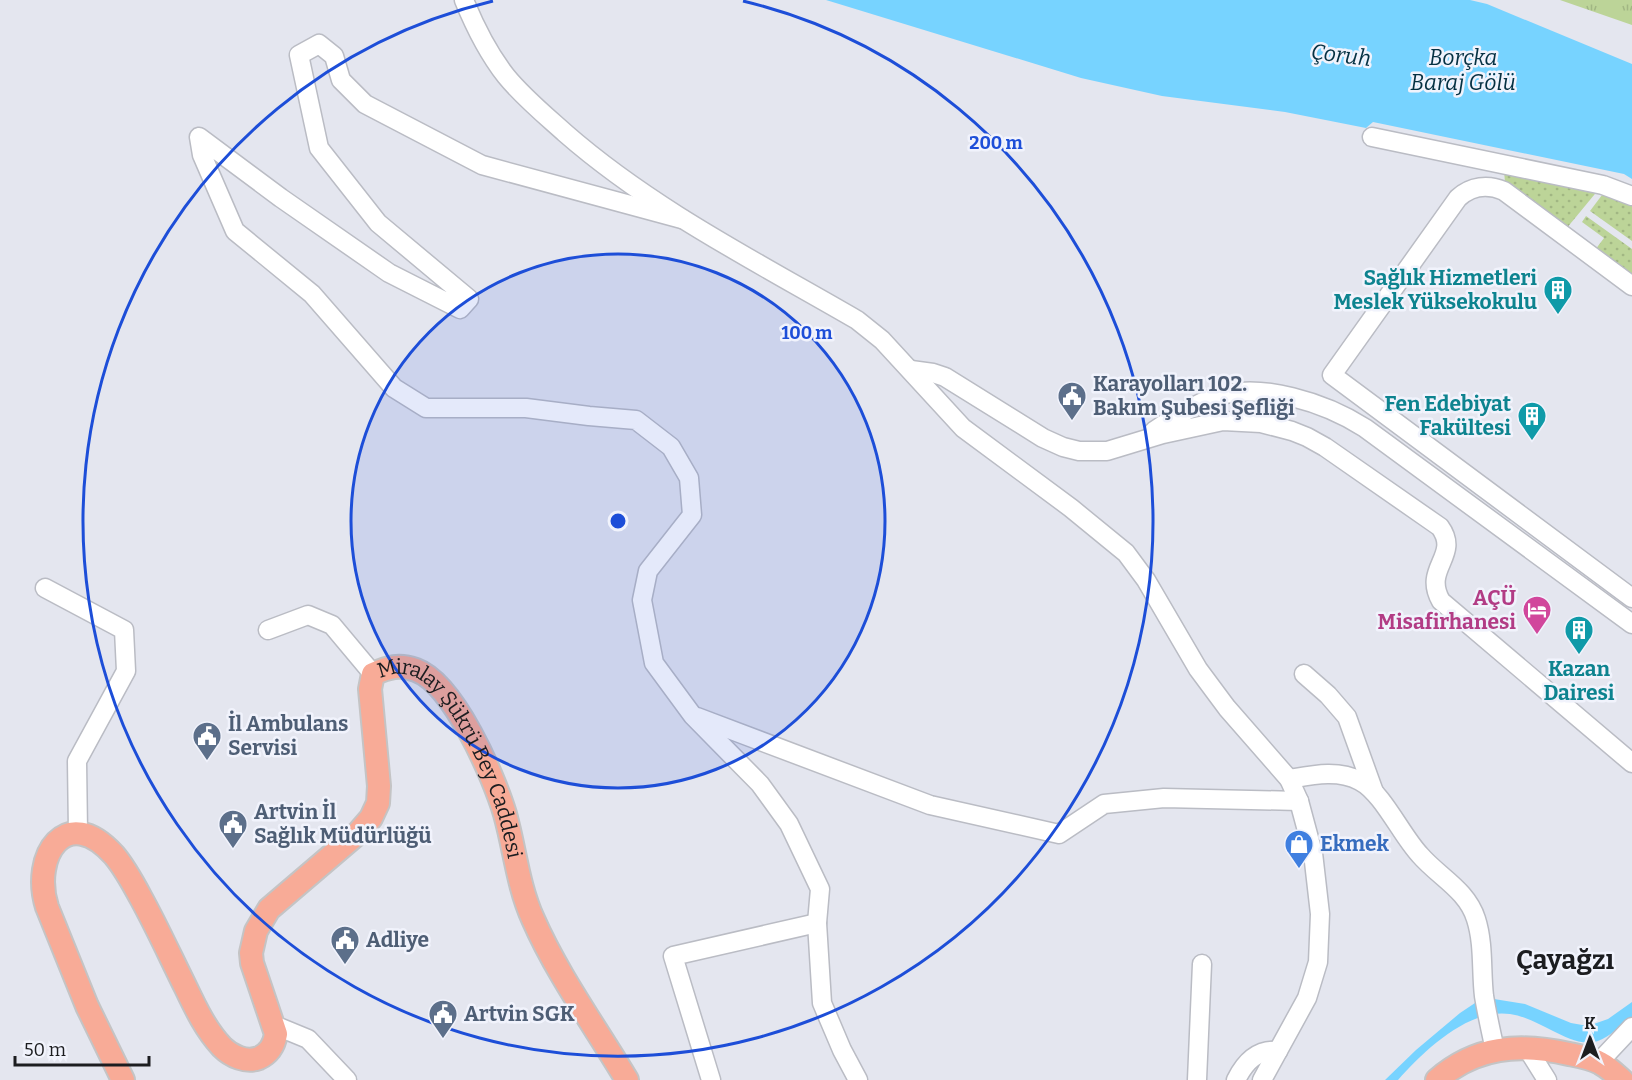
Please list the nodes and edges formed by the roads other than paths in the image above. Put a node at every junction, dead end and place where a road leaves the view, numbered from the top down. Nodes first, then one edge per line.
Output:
1 (464, 0) edge
2 (1372, 137) dead end
3 (1632, 196) edge
4 (682, 219) junction
5 (1632, 286) edge
6 (911, 370) junction
7 (1140, 440) junction
8 (45, 588) dead end
9 (1632, 598) edge
10 (1632, 624) edge
11 (268, 630) dead end
12 (373, 674) junction
13 (1304, 674) dead end
14 (693, 716) junction
15 (1632, 763) edge
16 (1289, 779) junction
17 (1374, 792) junction
18 (1299, 801) junction
19 (78, 832) junction
20 (817, 923) junction
21 (1203, 964) dead end
22 (274, 1025) junction
23 (1632, 1027) edge
24 (1527, 1048) junction
25 (1495, 1050) junction
26 (1278, 1051) junction
27 (1599, 1062) junction
28 (123, 1080) edge
29 (347, 1080) edge
30 (627, 1080) edge
31 (711, 1080) edge
32 (858, 1080) edge
33 (1197, 1080) edge
34 (1236, 1080) edge
35 (1262, 1080) edge
36 (1437, 1080) edge
37 (1547, 1080) edge
38 (1622, 1080) edge

1 - 4 street
2 - 3 street
4 - 6 street
4 - 14 street
5 - 9 street
6 - 7 street
6 - 16 street
7 - 10 street
7 - 15 street
8 - 19 street
11 - 12 street
12 - 22 main road, Miralay Şükrü Bey Caddesi
12 - 30 main road, Miralay Şükrü Bey Caddesi
13 - 17 street
14 - 18 street
14 - 20 street
16 - 17 street
16 - 18 street
17 - 25 street
18 - 26 street
19 - 22 main road
19 - 28 main road
20 - 31 street
20 - 32 street
21 - 33 street
22 - 29 street
23 - 27 street
24 - 25 main road
24 - 27 main road
24 - 37 street
25 - 36 main road
26 - 34 street
26 - 35 street
27 - 38 main road

